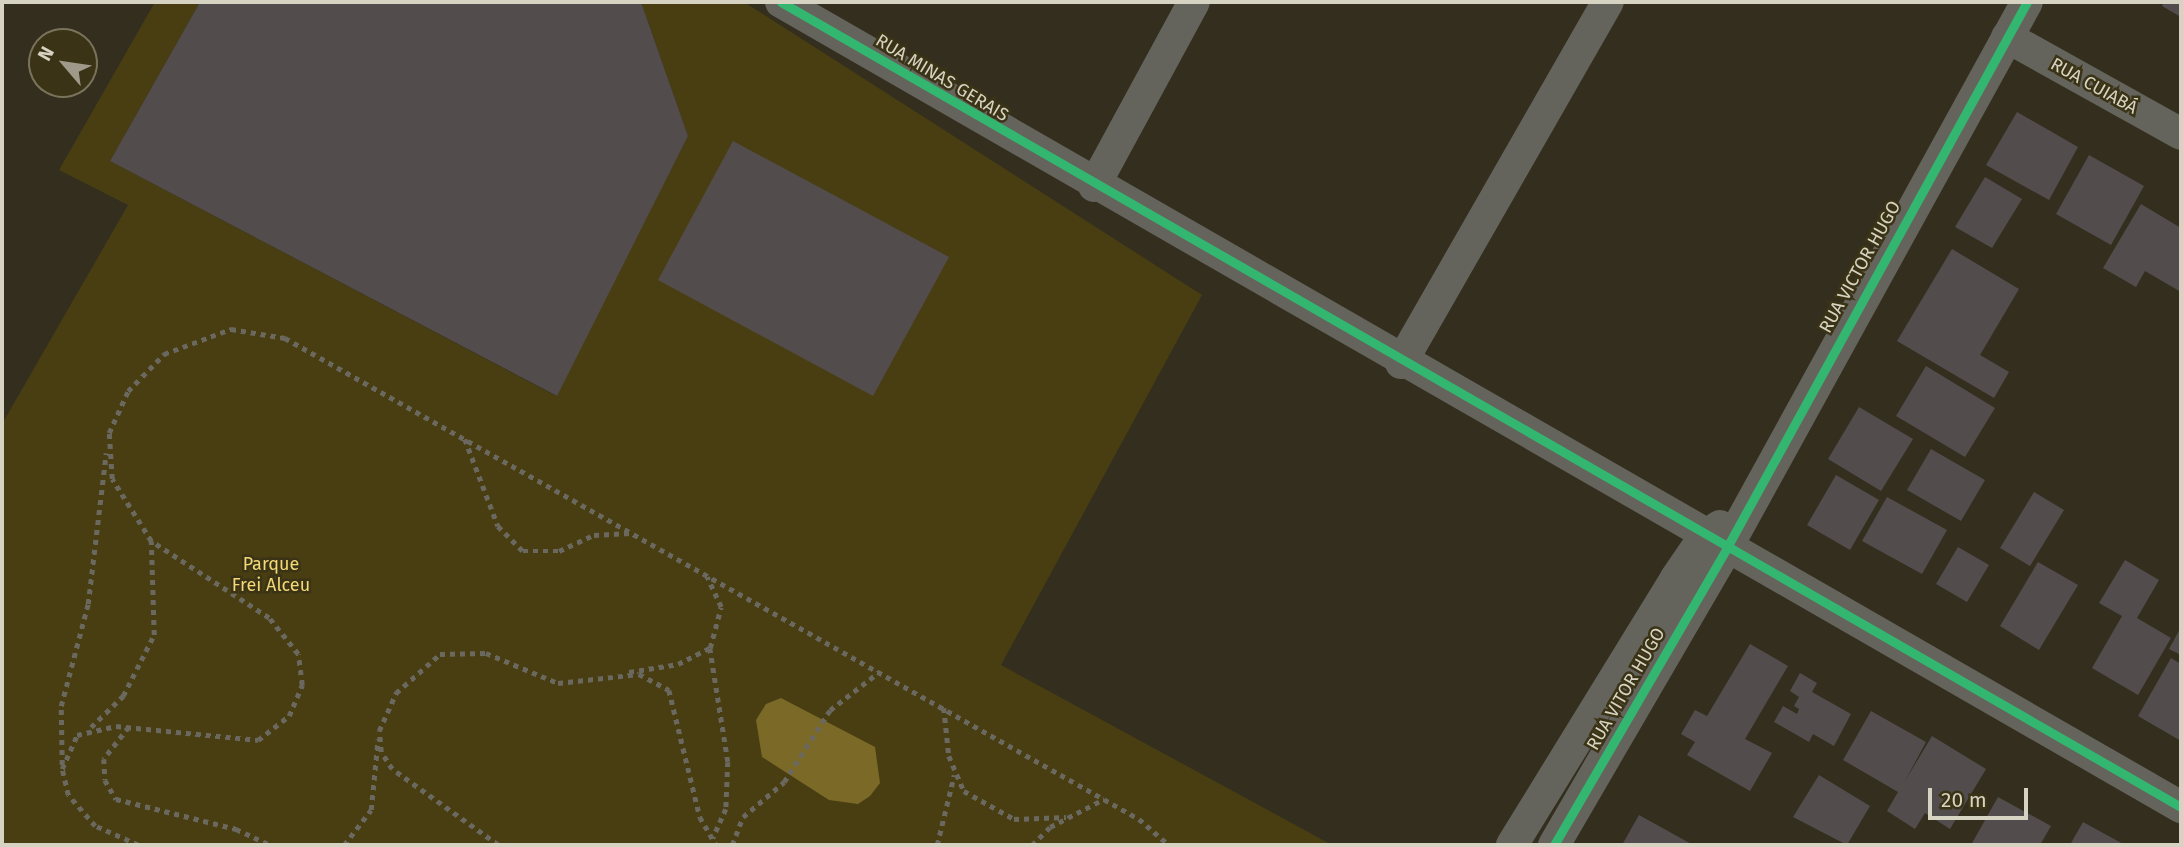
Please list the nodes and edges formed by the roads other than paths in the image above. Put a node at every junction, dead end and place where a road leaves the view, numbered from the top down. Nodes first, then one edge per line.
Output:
1 (781, 2) edge
2 (1194, 2) edge
3 (1608, 2) edge
4 (2026, 2) edge
5 (2007, 37) junction
6 (2181, 134) edge
7 (1094, 186) junction
8 (1401, 363) junction
9 (1715, 543) junction
10 (2181, 807) edge
11 (1512, 845) edge
12 (1554, 845) edge

1 - 7 street, RUA MINAS GERAIS
2 - 7 street
3 - 8 street
4 - 5 street, RUA VICTOR HUGO
5 - 6 street, RUA CUIABÁ
5 - 9 street, RUA VICTOR HUGO
7 - 8 street, RUA MINAS GERAIS
8 - 9 street, RUA MINAS GERAIS
9 - 10 street, RUA MINAS GERAIS
9 - 11 street, RUA VITOR HUGO
9 - 12 street, RUA VITOR HUGO

